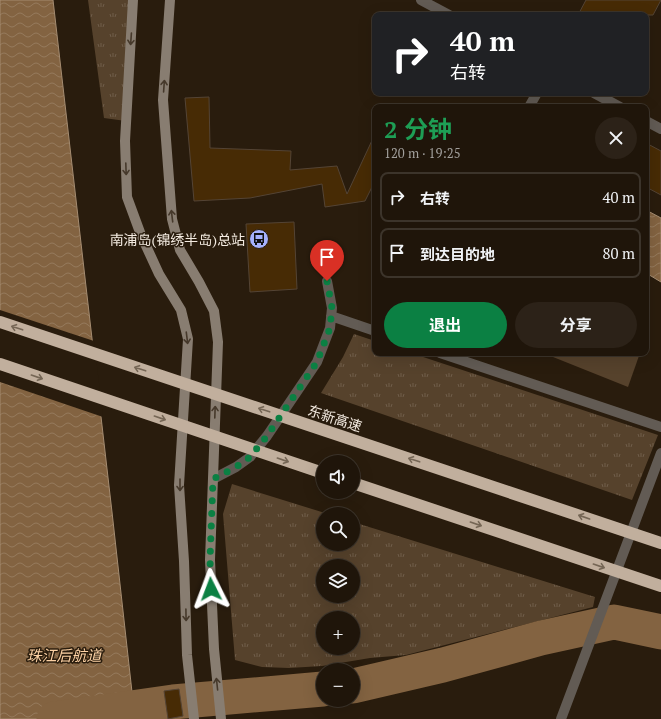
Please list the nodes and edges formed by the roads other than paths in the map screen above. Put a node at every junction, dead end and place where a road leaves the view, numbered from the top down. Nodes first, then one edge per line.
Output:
1 (134, 0) edge
2 (170, 0) edge
3 (421, 0) edge
4 (443, 12) edge
5 (600, 96) edge
6 (614, 104) edge
7 (649, 123) edge
8 (661, 129) edge
9 (327, 281) dead end
10 (331, 316) junction
11 (0, 322) edge
12 (372, 330) edge
13 (449, 356) edge
14 (0, 364) edge
15 (661, 428) edge
16 (661, 453) edge
17 (316, 471) edge
18 (213, 479) junction
19 (360, 485) edge
20 (661, 543) edge
21 (661, 586) edge
22 (194, 719) edge
23 (221, 719) edge
24 (561, 719) edge

1 -> 22 street
18 -> 2 street
3 - 4 street
5 - 6 street
7 - 8 street
9 - 10 street
10 - 12 street
10 - 18 street
20 -> 11 highway, 东新高速
13 - 15 street
14 -> 17 highway
16 - 24 street
23 -> 18 street
19 -> 21 highway

